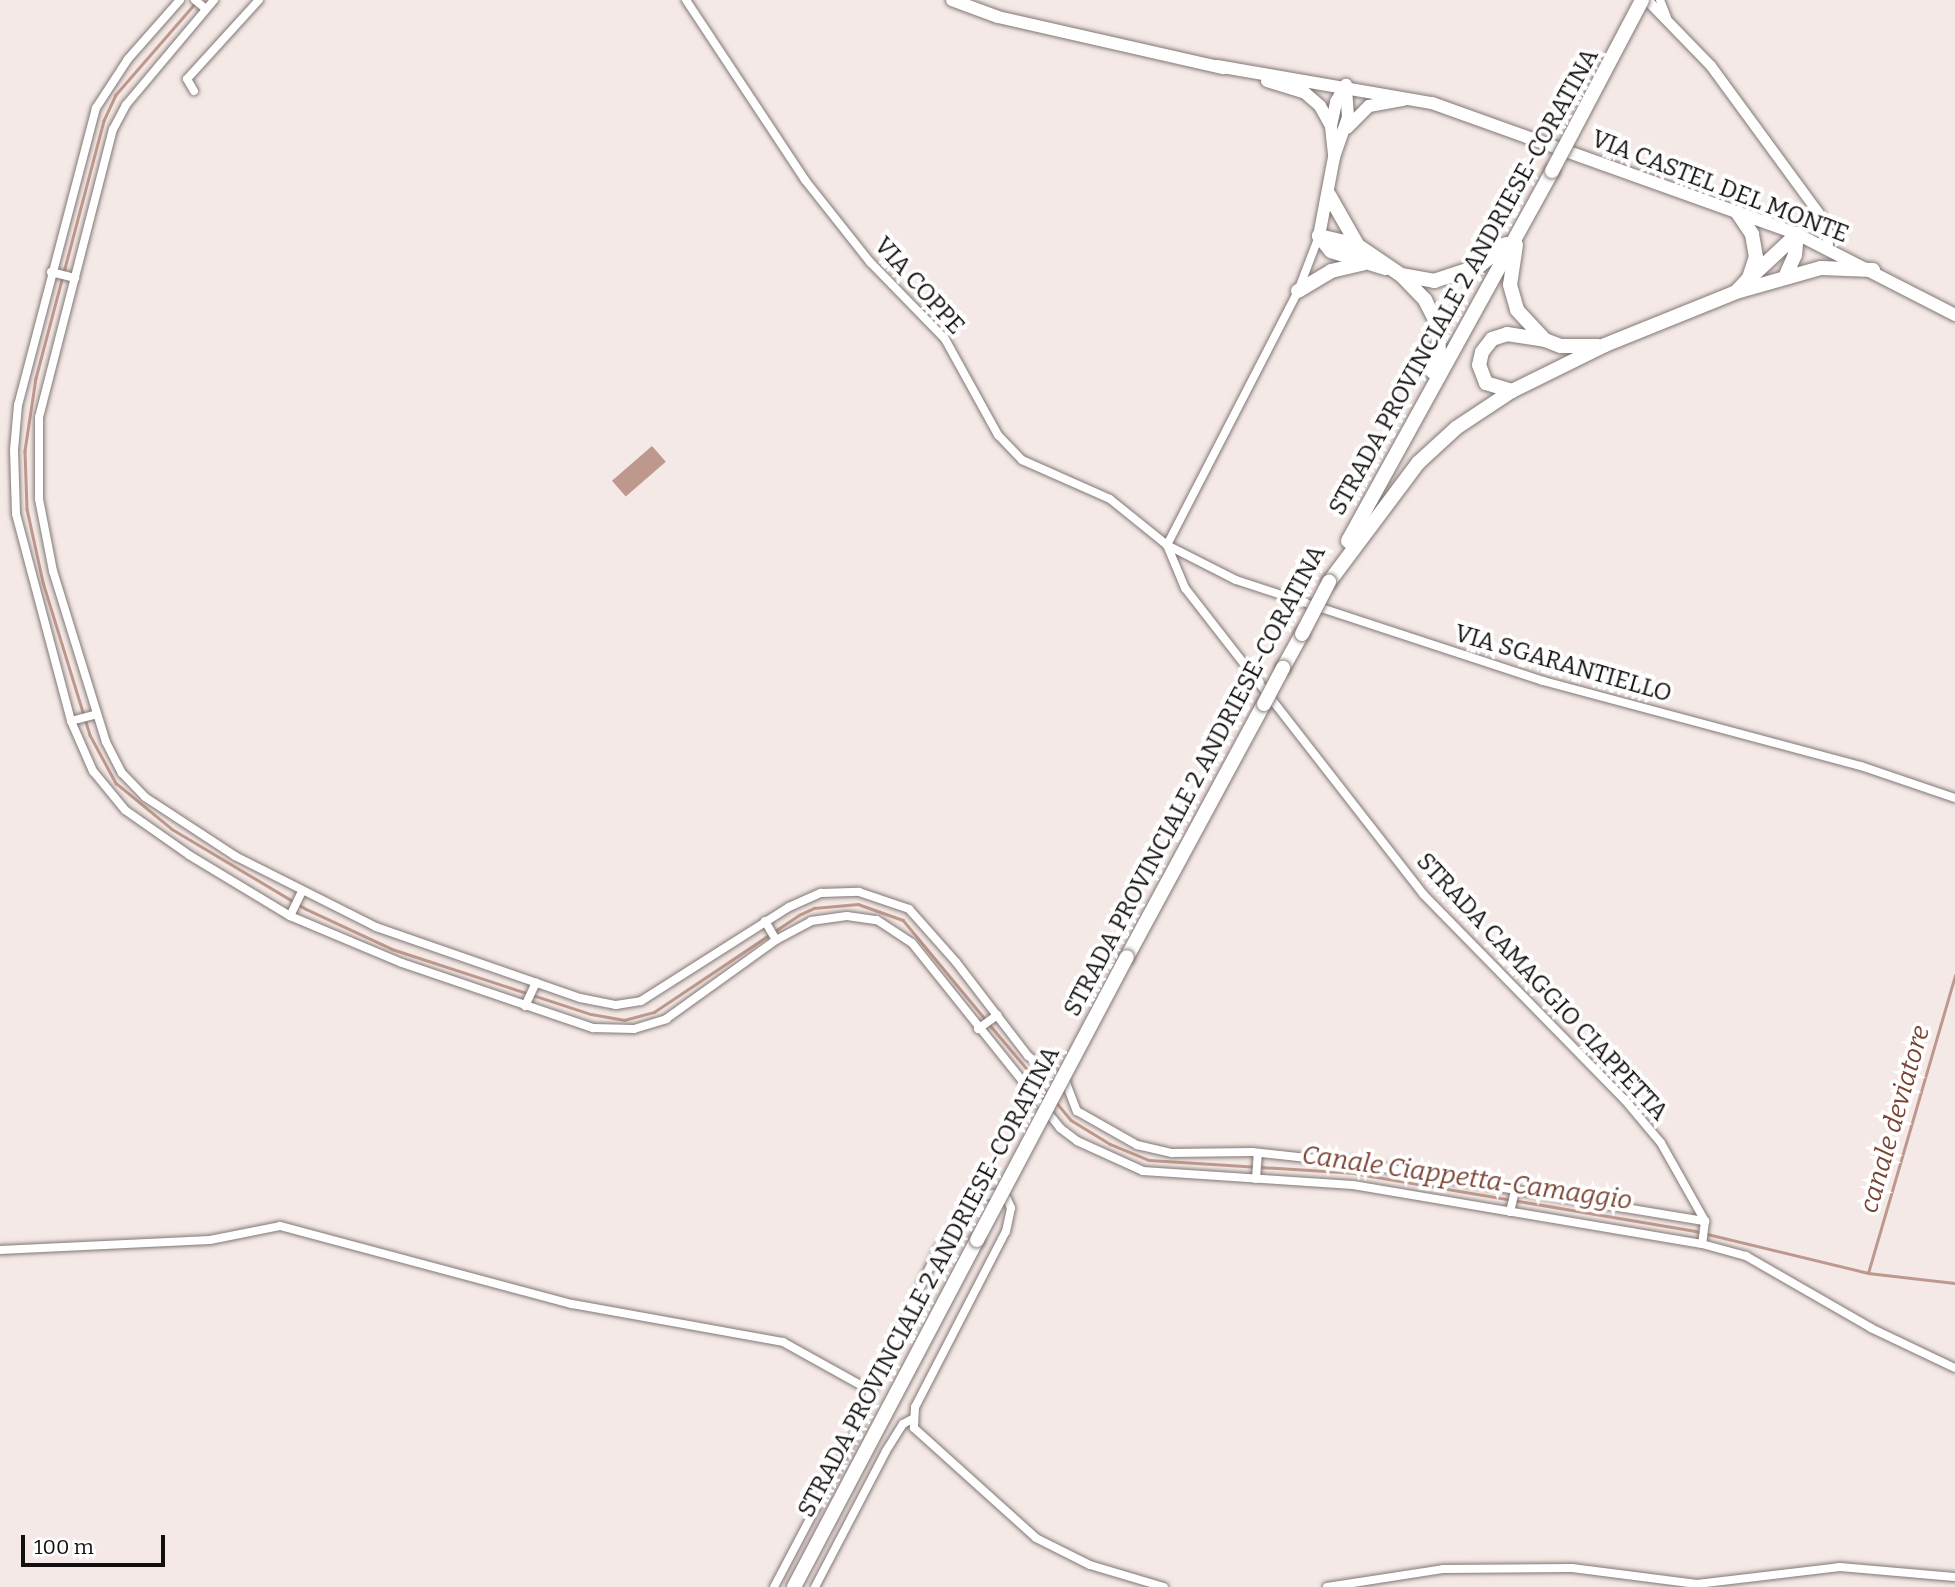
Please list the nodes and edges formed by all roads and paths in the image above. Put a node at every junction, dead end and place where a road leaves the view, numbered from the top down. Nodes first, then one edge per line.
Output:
1 (180, 0) edge
2 (195, 0) edge
3 (214, 0) edge
4 (259, 0) edge
5 (686, 0) edge
6 (952, 0) edge
7 (1644, 0) edge
8 (1660, 0) edge
9 (206, 9) junction
10 (1668, 20) junction
11 (1217, 66) junction
12 (1346, 85) junction
13 (194, 91) dead end
14 (1416, 99) junction
15 (1331, 126) junction
16 (1341, 137) junction
17 (1334, 158) junction
18 (1329, 195) junction
19 (1738, 213) junction
20 (1519, 230) junction
21 (1797, 234) junction
22 (1319, 236) junction
23 (1357, 245) junction
24 (1828, 247) junction
25 (1362, 264) junction
26 (1387, 268) junction
27 (1874, 270) junction
28 (51, 272) junction
29 (1401, 275) junction
30 (1786, 275) junction
31 (75, 278) junction
32 (1749, 278) junction
33 (1298, 291) junction
34 (1736, 292) junction
35 (1955, 315) edge
36 (1545, 340) junction
37 (1605, 345) junction
38 (1512, 391) junction
39 (1417, 416) junction
40 (1167, 545) junction
41 (1329, 582) junction
42 (97, 713) junction
43 (71, 721) junction
44 (1955, 798) edge
45 (301, 893) junction
46 (290, 916) junction
47 (765, 921) junction
48 (776, 940) junction
49 (536, 982) junction
50 (526, 1006) junction
51 (997, 1015) junction
52 (978, 1029) junction
53 (1258, 1153) junction
54 (1256, 1179) junction
55 (1515, 1191) junction
56 (1510, 1212) junction
57 (1705, 1224) junction
58 (1703, 1242) junction
59 (0, 1250) edge
60 (1955, 1368) edge
61 (871, 1391) junction
62 (912, 1419) junction
63 (1955, 1577) edge
64 (774, 1587) edge
65 (794, 1587) edge
66 (815, 1587) edge
67 (1164, 1587) edge
68 (1327, 1587) edge

1 - 28 street
2 - 9 street
3 - 9 street
4 - 13 street
5 - 40 street, VIA COPPE
6 - 11 main road
7 - 10 street
7 - 20 main road, STRADA PROVINCIALE 2 ANDRIESE-CORATINA, bridge
8 - 10 street
9 - 31 street
10 - 24 street
11 - 12 main road, VIA CASTEL DEL MONTE
11 - 15 main road
12 - 14 main road, VIA CASTEL DEL MONTE
12 - 15 main road
12 - 16 main road
14 - 16 main road
14 - 19 main road, VIA CASTEL DEL MONTE
15 - 17 main road
16 - 17 main road
17 - 18 main road
18 - 22 main road
18 - 23 main road
19 - 21 main road, VIA CASTEL DEL MONTE
19 - 32 main road
20 - 29 main road
20 - 36 main road
20 - 39 main road, STRADA PROVINCIALE 2 ANDRIESE-CORATINA
21 - 24 main road, VIA CASTEL DEL MONTE
21 - 30 main road
21 - 32 main road
22 - 23 main road
22 - 25 main road
22 - 33 street
23 - 26 main road
24 - 27 main road, VIA CASTEL DEL MONTE
25 - 26 main road
25 - 33 main road
26 - 29 main road
27 - 30 main road
27 - 35 main road, VIA CASTEL DEL MONTE
28 - 31 street
28 - 43 street
29 - 39 main road
30 - 34 main road
31 - 42 street
32 - 34 main road
33 - 40 street
34 - 37 main road
36 - 37 main road
36 - 38 main road
37 - 38 main road
38 - 41 main road
39 - 41 main road, STRADA PROVINCIALE 2 ANDRIESE-CORATINA
40 - 44 street, VIA SGARANTIELLO
40 - 57 street, STRADA CAMAGGIO CIAPPETTA
41 - 65 main road, STRADA PROVINCIALE 2 ANDRIESE-CORATINA, bridge
42 - 43 street
42 - 45 street
43 - 46 street
45 - 46 street
45 - 49 street
46 - 50 street
47 - 48 street
47 - 49 street
47 - 51 street
48 - 50 street
48 - 52 street
49 - 50 street
51 - 52 street
51 - 53 street
52 - 54 street
53 - 54 street
53 - 55 street
54 - 56 street
55 - 56 street
55 - 57 street
56 - 58 street
57 - 58 street
58 - 60 street
59 - 61 street
61 - 62 street
61 - 64 street
62 - 66 street
62 - 67 street
63 - 68 street

